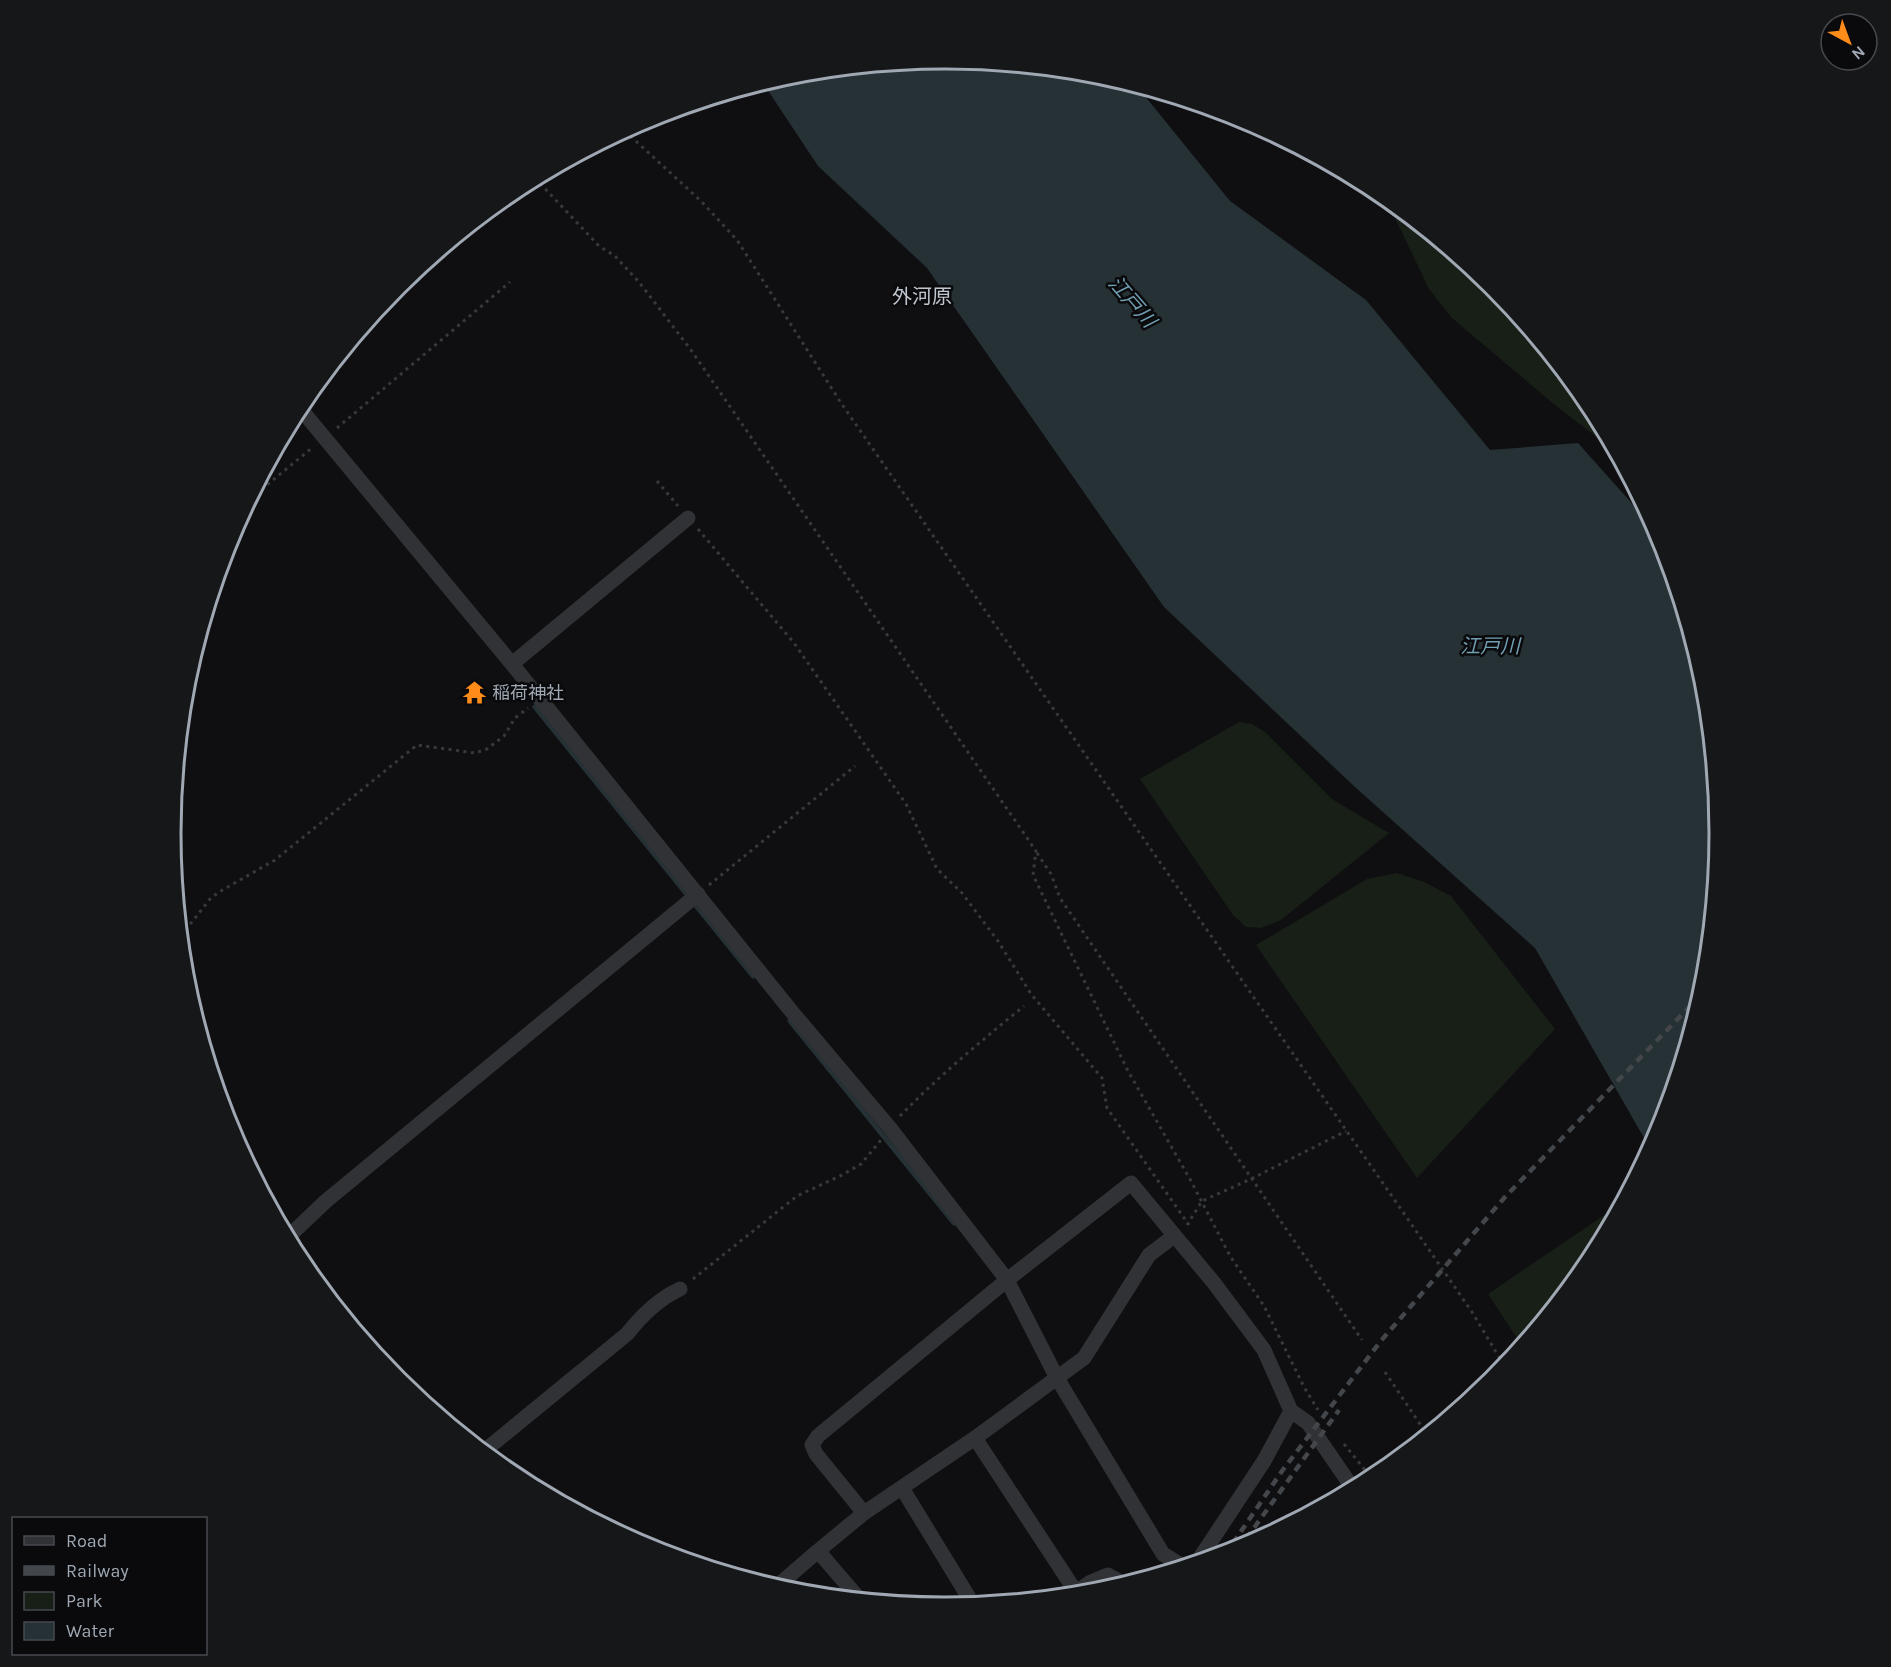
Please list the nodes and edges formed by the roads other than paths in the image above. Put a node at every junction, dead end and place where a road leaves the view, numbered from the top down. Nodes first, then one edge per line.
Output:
1 (306, 415) edge
2 (688, 518) road end
3 (512, 664) junction
4 (698, 894) junction
5 (293, 1232) edge
6 (1174, 1236) junction
7 (1007, 1280) junction
8 (680, 1288) road end
9 (1057, 1378) junction
10 (1292, 1411) junction
11 (975, 1438) junction
12 (489, 1447) edge
13 (1349, 1483) edge
14 (902, 1488) junction
15 (864, 1513) junction
16 (819, 1551) junction
17 (1204, 1552) edge
18 (1176, 1562) edge
19 (1114, 1579) edge
20 (784, 1580) edge
21 (1087, 1584) edge
22 (1070, 1587) edge
23 (853, 1592) edge
24 (969, 1597) edge

1 - 3 street
2 - 3 street
3 - 4 street
4 - 5 street
4 - 7 street
6 - 7 street
6 - 9 street
6 - 10 street
7 - 9 street
7 - 15 street
8 - 12 street
9 - 11 street
9 - 18 street
10 - 13 street
10 - 17 street
11 - 14 street
11 - 22 street
14 - 15 street
14 - 24 street
15 - 16 street
16 - 20 street
16 - 23 street
19 - 21 street

